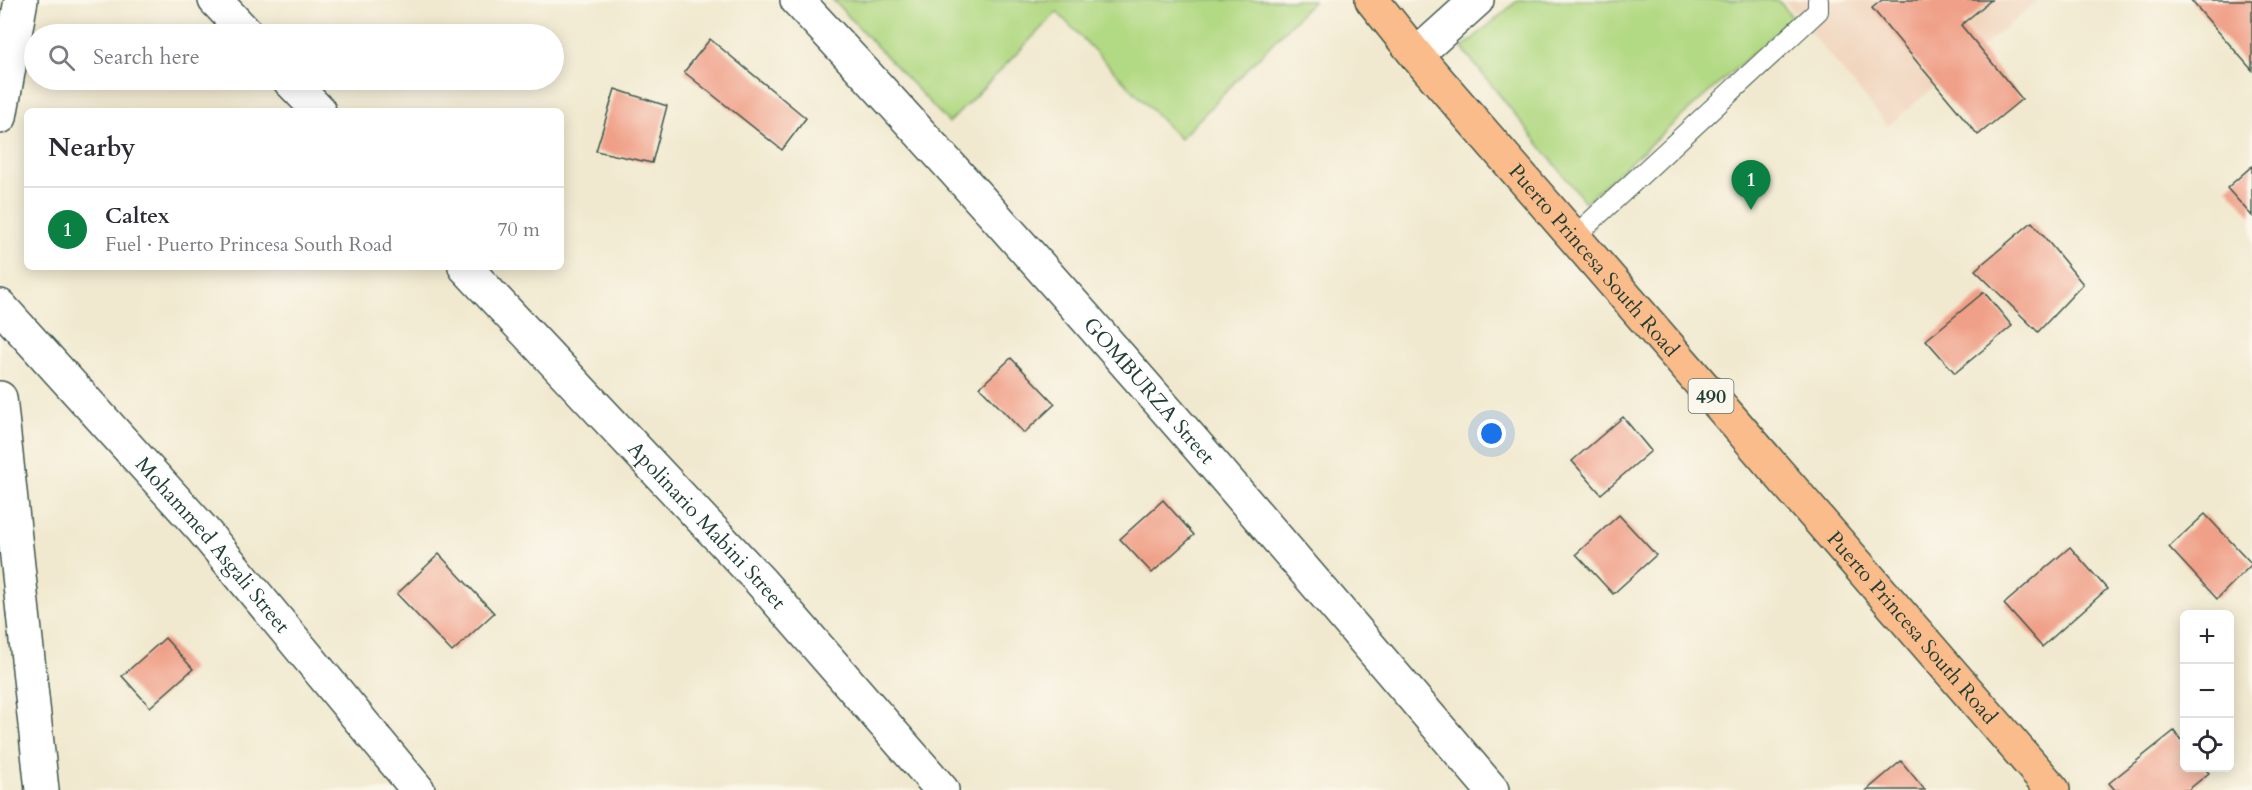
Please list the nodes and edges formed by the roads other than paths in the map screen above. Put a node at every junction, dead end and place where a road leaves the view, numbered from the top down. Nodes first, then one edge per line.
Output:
1 (21, 0) edge
2 (215, 0) edge
3 (797, 0) edge
4 (1372, 0) edge
5 (1477, 0) edge
6 (1823, 4) edge
7 (238, 24) edge
8 (1416, 55) junction
9 (299, 90) edge
10 (316, 108) edge
11 (0, 117) edge
12 (1574, 237) junction
13 (468, 270) edge
14 (0, 306) edge
15 (0, 398) edge
16 (42, 790) edge
17 (418, 790) edge
18 (942, 790) edge
19 (1492, 790) edge
20 (2053, 790) edge

1 - 11 street
2 - 7 street
3 - 19 street, GOMBURZA Street
4 - 8 main road, Puerto Princesa South Road / 490
5 - 8 street
6 - 12 lane
8 - 12 main road, Puerto Princesa South Road / 490
9 - 10 street
12 - 20 main road, Puerto Princesa South Road / 490
13 - 18 street, Apolinario Mabini Street
14 - 17 street, Mohammed Asgali Street
15 - 16 street

